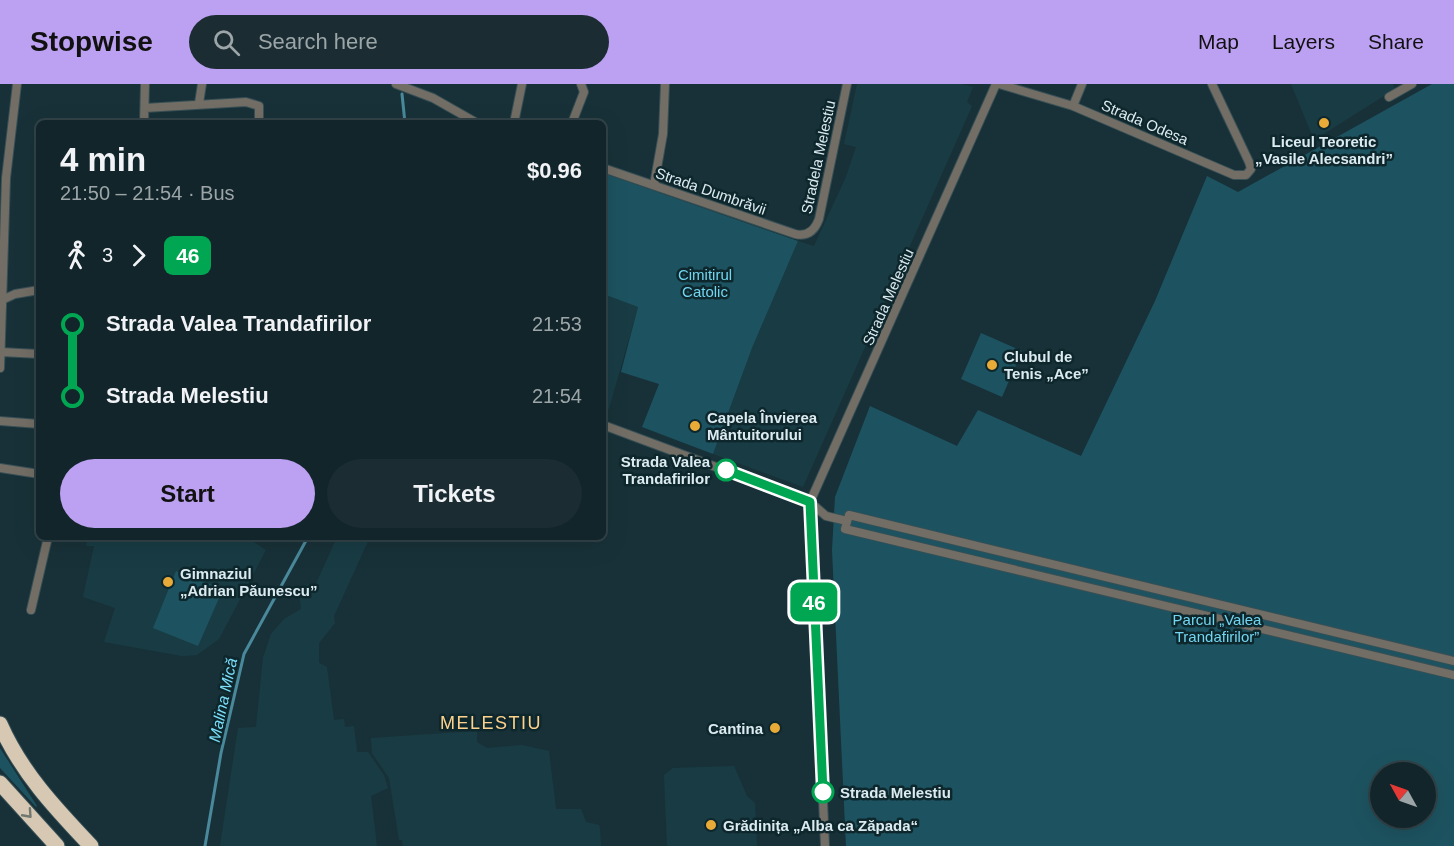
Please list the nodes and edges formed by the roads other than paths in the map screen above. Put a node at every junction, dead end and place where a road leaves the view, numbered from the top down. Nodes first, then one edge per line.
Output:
1 (17, 84) edge
2 (146, 84) edge
3 (202, 84) edge
4 (396, 84) edge
5 (522, 84) edge
6 (581, 84) edge
7 (665, 84) edge
8 (847, 84) edge
9 (997, 84) edge
10 (1082, 84) edge
11 (1212, 84) edge
12 (1412, 84) edge
13 (1389, 97) dead end
14 (199, 103) junction
15 (1073, 106) junction
16 (145, 108) junction
17 (144, 120) edge
18 (259, 120) edge
19 (472, 120) edge
20 (515, 120) edge
21 (573, 120) edge
22 (606, 169) edge
23 (654, 185) junction
24 (810, 233) joint
25 (36, 290) edge
26 (0, 301) edge
27 (1, 352) edge
28 (36, 354) edge
29 (0, 368) edge
30 (0, 421) edge
31 (36, 424) edge
32 (606, 426) edge
33 (0, 468) edge
34 (36, 474) edge
35 (810, 502) junction
36 (848, 521) junction
37 (47, 540) edge
38 (32, 609) dead end
39 (1261, 615) junction
40 (1258, 628) junction
41 (1423, 655) junction
42 (1454, 661) edge
43 (1420, 666) junction
44 (1454, 675) edge
45 (0, 724) edge
46 (0, 737) edge
47 (29, 776) junction
48 (0, 783) edge
49 (87, 842) edge
50 (57, 846) edge
51 (825, 846) edge

1 - 26 street
2 - 16 street
3 - 14 street
4 - 19 street
5 - 20 street
6 - 21 street
7 - 23 street
8 - 24 street, Stradela Melestiu
9 - 15 street, Strada Odesa
9 - 35 street, Strada Melestiu
10 - 15 street
11 - 15 street, Strada Odesa
12 - 13 street
14 - 16 street
14 - 18 street
16 - 17 street
22 - 23 street, Strada Dumbrăvii
23 - 24 street, Strada Dumbrăvii
25 - 26 street
26 - 27 street
27 - 28 street
27 - 29 street
30 - 31 street
32 - 35 street
33 - 34 street
35 - 36 street
35 - 51 street, Strada Melestiu
36 - 39 street
36 - 40 street
37 - 38 street
39 - 40 street
39 - 41 street
40 - 43 street
41 - 42 street
41 - 43 street
43 - 44 street
45 - 47 highway
46 - 47 highway
47 - 49 highway
48 -> 50 highway

